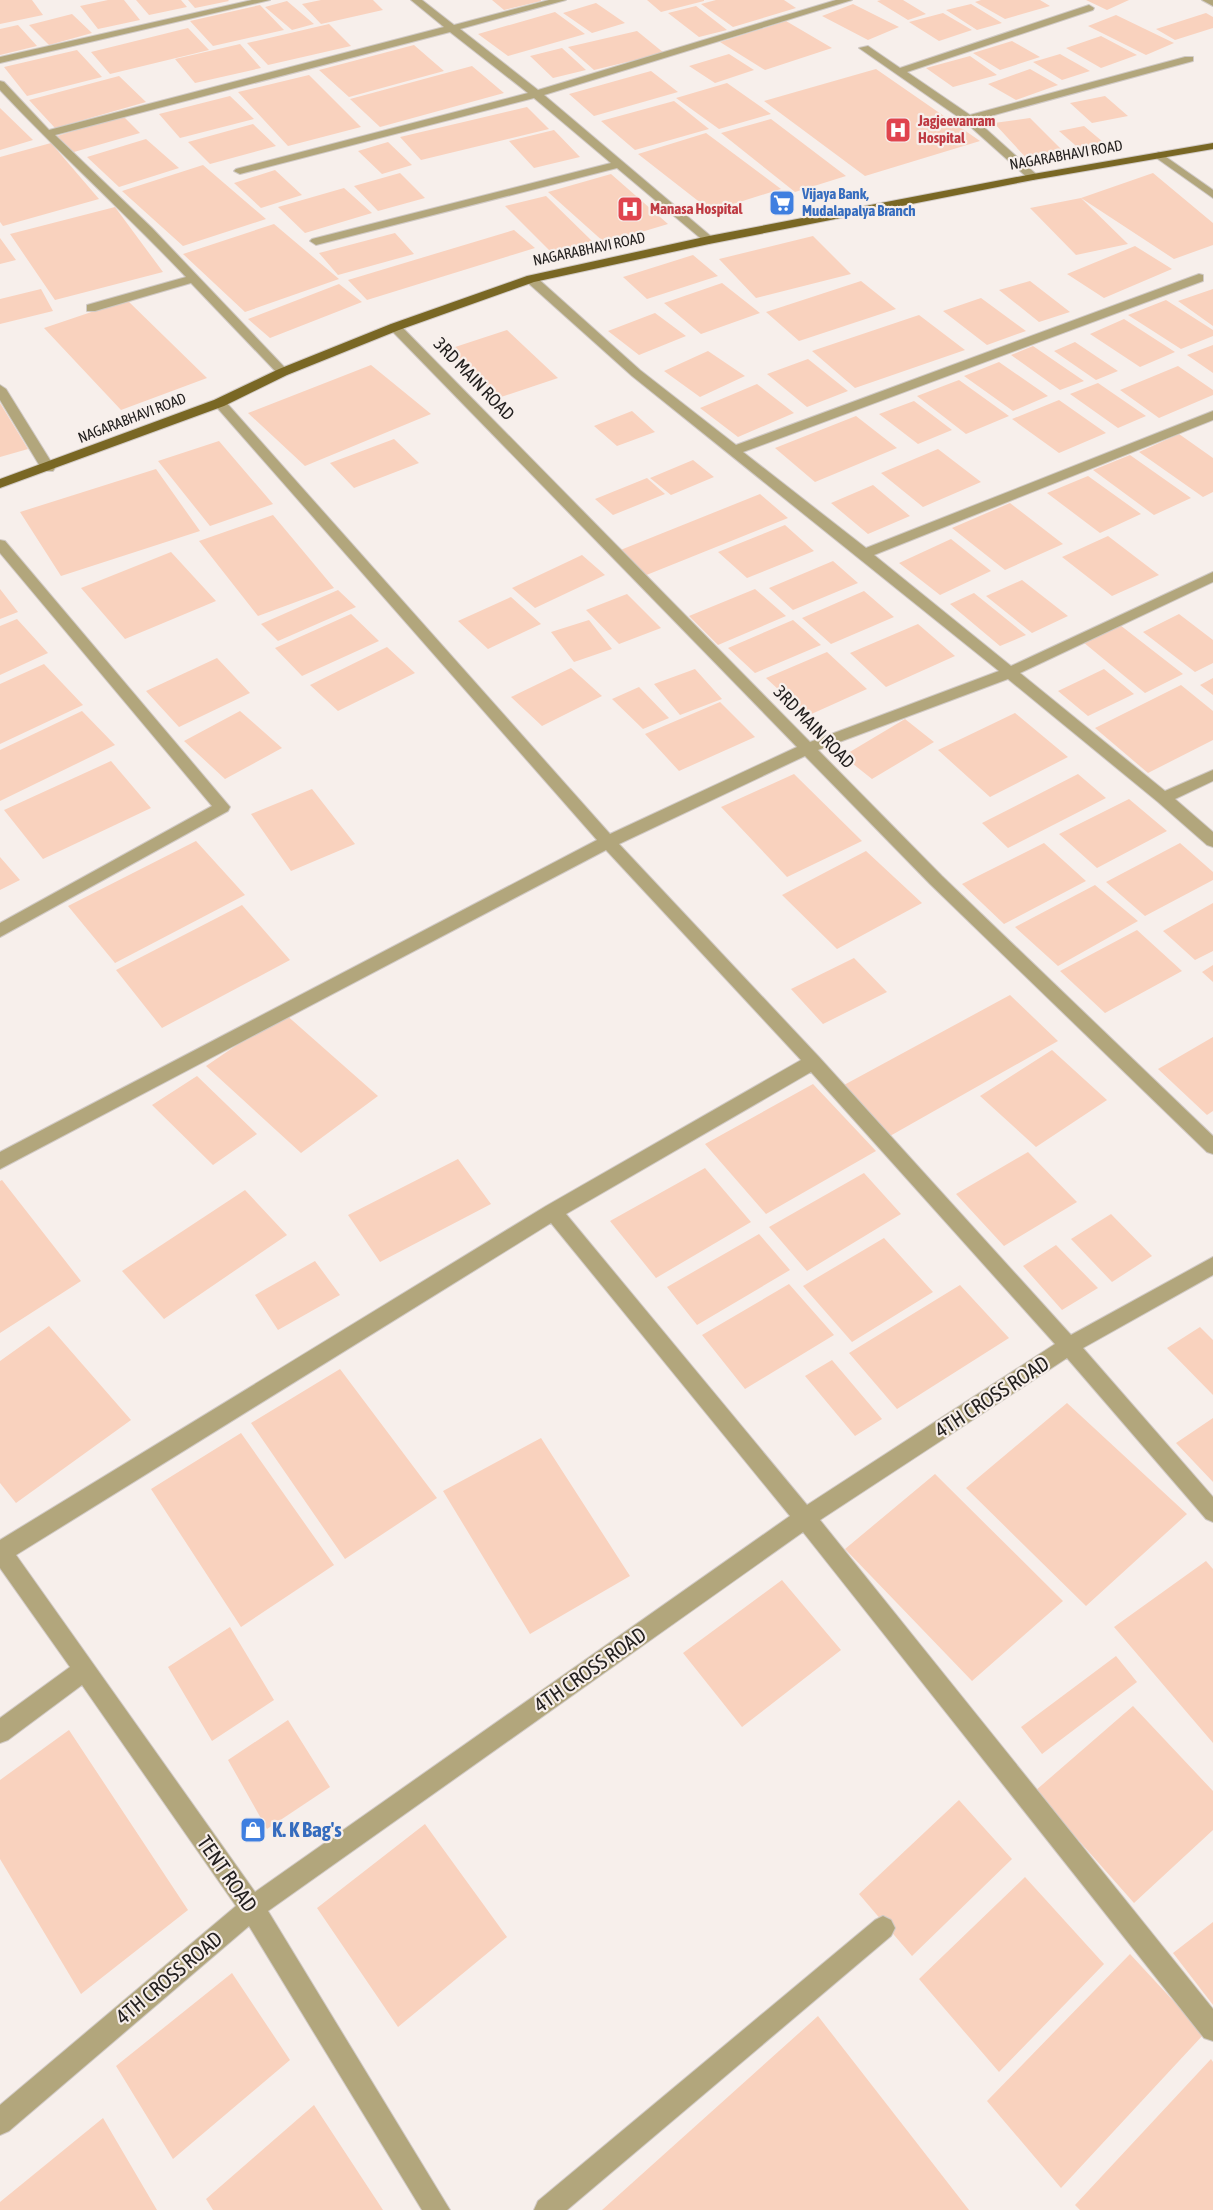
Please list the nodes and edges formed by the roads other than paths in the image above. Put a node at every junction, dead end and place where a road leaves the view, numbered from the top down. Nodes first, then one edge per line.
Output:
1 (265, 0) edge
2 (416, 0) edge
3 (561, 0) edge
4 (847, 0) edge
5 (1075, 0) edge
6 (1207, 0) edge
7 (1213, 3) edge
8 (452, 30) junction
9 (864, 48) dead end
10 (1188, 59) dead end
11 (0, 60) edge
12 (900, 71) junction
13 (0, 84) edge
14 (536, 94) junction
15 (6, 99) edge
16 (968, 119) junction
17 (47, 134) junction
18 (1213, 146) edge
19 (1159, 155) junction
20 (619, 164) junction
21 (240, 171) dead end
22 (1033, 177) junction
23 (1213, 195) edge
24 (710, 240) junction
25 (316, 241) dead end
26 (194, 278) junction
27 (1199, 278) dead end
28 (531, 279) junction
29 (91, 308) dead end
30 (395, 327) junction
31 (283, 372) junction
32 (0, 389) edge
33 (219, 403) junction
34 (1213, 415) edge
35 (733, 451) junction
36 (48, 468) junction
37 (0, 484) edge
38 (0, 544) edge
39 (864, 554) junction
40 (1213, 576) edge
41 (1009, 674) junction
42 (809, 748) junction
43 (1213, 775) edge
44 (1164, 798) junction
45 (1213, 841) edge
46 (608, 842) junction
47 (0, 931) edge
48 (813, 1062) junction
49 (1213, 1147) edge
50 (0, 1161) edge
51 (553, 1212) junction
52 (1213, 1265) edge
53 (1069, 1346) junction
54 (1213, 1512) edge
55 (805, 1518) junction
56 (1, 1551) edge
57 (83, 1671) junction
58 (0, 1732) edge
59 (252, 1908) junction
60 (883, 1928) dead end
61 (1213, 2029) edge
62 (0, 2122) edge
63 (437, 2210) edge
64 (547, 2210) edge

1 - 11 street
2 - 8 street
3 - 8 street
4 - 14 street
5 - 12 street
6 - 7 street
8 - 14 street
8 - 17 street
9 - 12 street
10 - 16 street
12 - 16 street
13 - 15 street
14 - 20 street
14 - 21 street
15 - 17 street
16 - 22 street
17 - 26 street
18 - 19 main road, NAGARABHAVI ROAD
19 - 22 main road, NAGARABHAVI ROAD
19 - 23 street
20 - 24 street
20 - 25 street
22 - 24 main road, NAGARABHAVI ROAD
24 - 28 main road, NAGARABHAVI ROAD
26 - 29 street
26 - 31 street
27 - 35 street
28 - 30 main road, NAGARABHAVI ROAD
28 - 35 street
30 - 31 main road, NAGARABHAVI ROAD
30 - 42 street, 3RD MAIN ROAD
31 - 33 main road, NAGARABHAVI ROAD
32 - 36 street
33 - 36 main road, NAGARABHAVI ROAD
33 - 46 street
34 - 39 street
35 - 39 street
36 - 37 main road, NAGARABHAVI ROAD
38 - 47 street
39 - 41 street
40 - 41 street
41 - 42 street
41 - 44 street
42 - 46 street
42 - 49 street, 3RD MAIN ROAD
43 - 44 street
44 - 45 street
46 - 48 street
46 - 50 street
48 - 51 street
48 - 53 street
51 - 55 street
51 - 56 street
52 - 53 street, 4TH CROSS ROAD
53 - 54 street
53 - 55 street, 4TH CROSS ROAD
55 - 59 street, 4TH CROSS ROAD
55 - 61 street
56 - 57 street, TENT ROAD
57 - 58 street
57 - 59 street, TENT ROAD
59 - 62 street, 4TH CROSS ROAD
59 - 63 street, TENT ROAD
60 - 64 street

